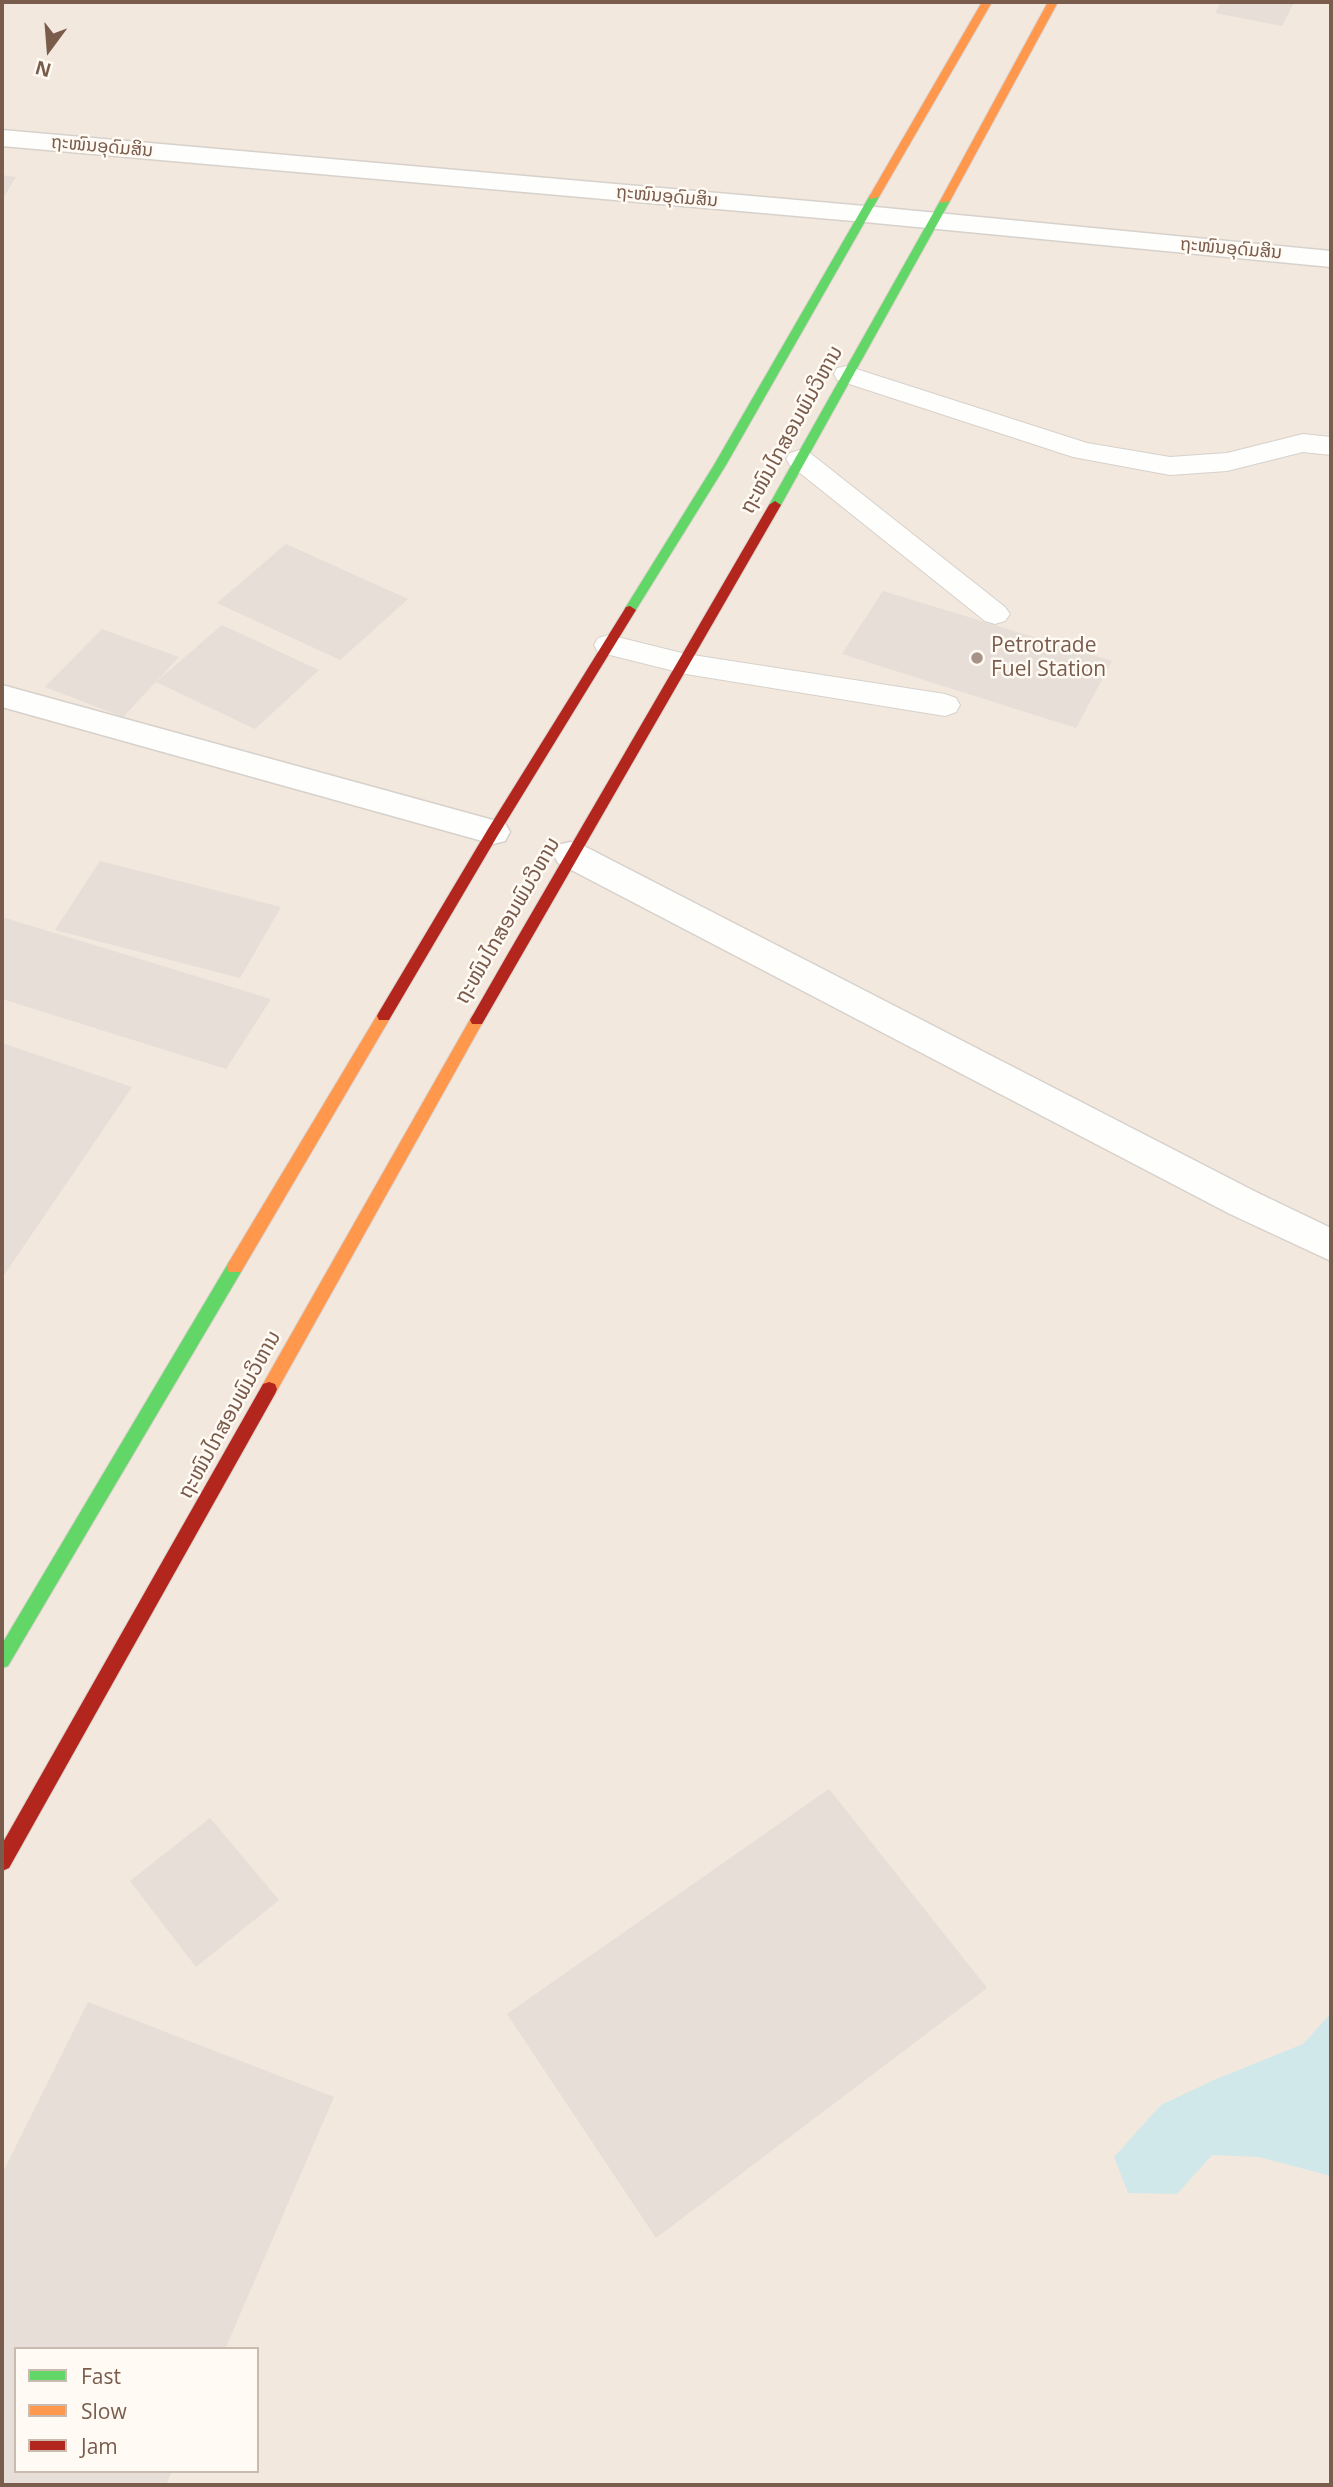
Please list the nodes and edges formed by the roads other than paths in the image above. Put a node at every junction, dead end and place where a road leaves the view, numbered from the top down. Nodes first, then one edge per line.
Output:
1 (987, 2) edge
2 (1053, 2) edge
3 (2, 138) edge
4 (865, 214) junction
5 (934, 221) junction
6 (1331, 259) edge
7 (847, 374) junction
8 (1331, 446) edge
9 (800, 459) junction
10 (995, 614) dead end
11 (609, 645) junction
12 (686, 664) junction
13 (2, 695) edge
14 (945, 705) dead end
15 (493, 832) junction
16 (570, 853) junction
17 (1331, 1245) edge
18 (2, 1660) edge
19 (2, 1862) edge

1 - 4 highway, ຖະໜົນໄກສອນພົມວິຫານ
2 - 5 highway, ຖະໜົນໄກສອນພົມວິຫານ
3 - 4 street, ຖະໜົນອຸດົມສິນ
4 - 5 street, ຖະໜົນອຸດົມສິນ
4 - 11 highway, ຖະໜົນໄກສອນພົມວິຫານ
5 - 6 street, ຖະໜົນອຸດົມສິນ
5 - 7 highway, ຖະໜົນໄກສອນພົມວິຫານ
7 - 8 lane
7 - 9 highway, ຖະໜົນໄກສອນພົມວິຫານ
9 - 10 lane
9 - 12 highway, ຖະໜົນໄກສອນພົມວິຫານ
11 - 12 lane
11 - 15 highway, ຖະໜົນໄກສອນພົມວິຫານ
12 - 14 lane
12 - 16 highway, ຖະໜົນໄກສອນພົມວິຫານ
13 - 15 street
15 - 18 highway, ຖະໜົນໄກສອນພົມວິຫານ
16 - 17 street
16 - 19 highway, ຖະໜົນໄກສອນພົມວິຫານ

